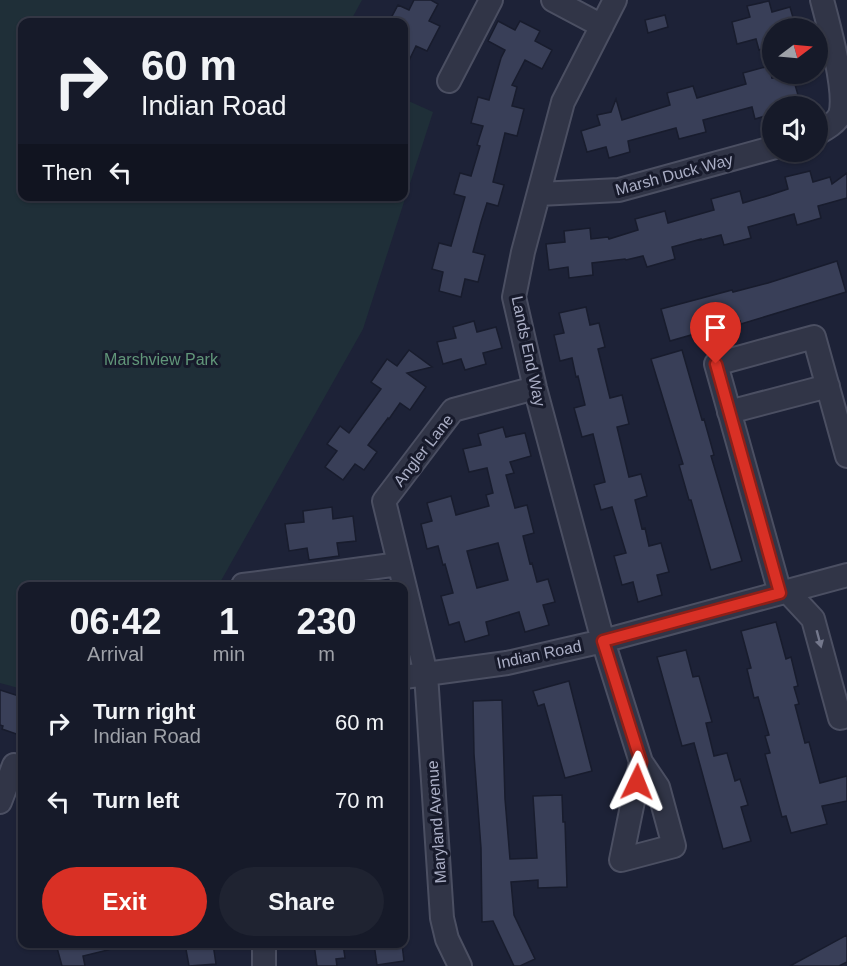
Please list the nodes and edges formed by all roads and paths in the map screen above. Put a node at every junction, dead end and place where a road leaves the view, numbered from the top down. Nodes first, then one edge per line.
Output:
1 (491, 0) edge
2 (553, 0) edge
3 (615, 0) edge
4 (822, 0) edge
5 (602, 26) junction
6 (449, 81) dead end
7 (828, 125) edge
8 (762, 151) edge
9 (539, 194) junction
10 (828, 386) junction
11 (535, 388) junction
12 (729, 412) junction
13 (847, 456) edge
14 (399, 564) junction
15 (265, 582) edge
16 (403, 582) edge
17 (846, 582) edge
18 (784, 592) junction
19 (408, 601) edge
20 (603, 641) junction
21 (426, 674) junction
22 (408, 676) edge
23 (847, 716) edge
24 (641, 762) dead end
25 (12, 764) edge
26 (0, 802) edge
27 (264, 948) edge
28 (264, 966) edge
29 (460, 966) edge

1 - 6 street
2 - 5 street
3 - 5 street, Lands End Way
4 - 7 street
5 - 9 street, Lands End Way
8 - 9 street, Marsh Duck Way
9 - 11 street, Lands End Way
10 - 12 street
10 - 12 street
10 - 13 street
11 - 14 street, Angler Lane
11 - 20 street, Lands End Way
12 - 18 street
14 - 15 street
14 - 16 street, Angler Lane
17 - 18 street, Indian Road
18 - 20 street, Indian Road
18 -> 23 street
19 - 21 street, Angler Lane
20 - 21 street, Indian Road
20 - 24 street, Lands End Way
21 - 22 street, Indian Road
21 - 29 street, Maryland Avenue
25 - 26 street
27 - 28 street

